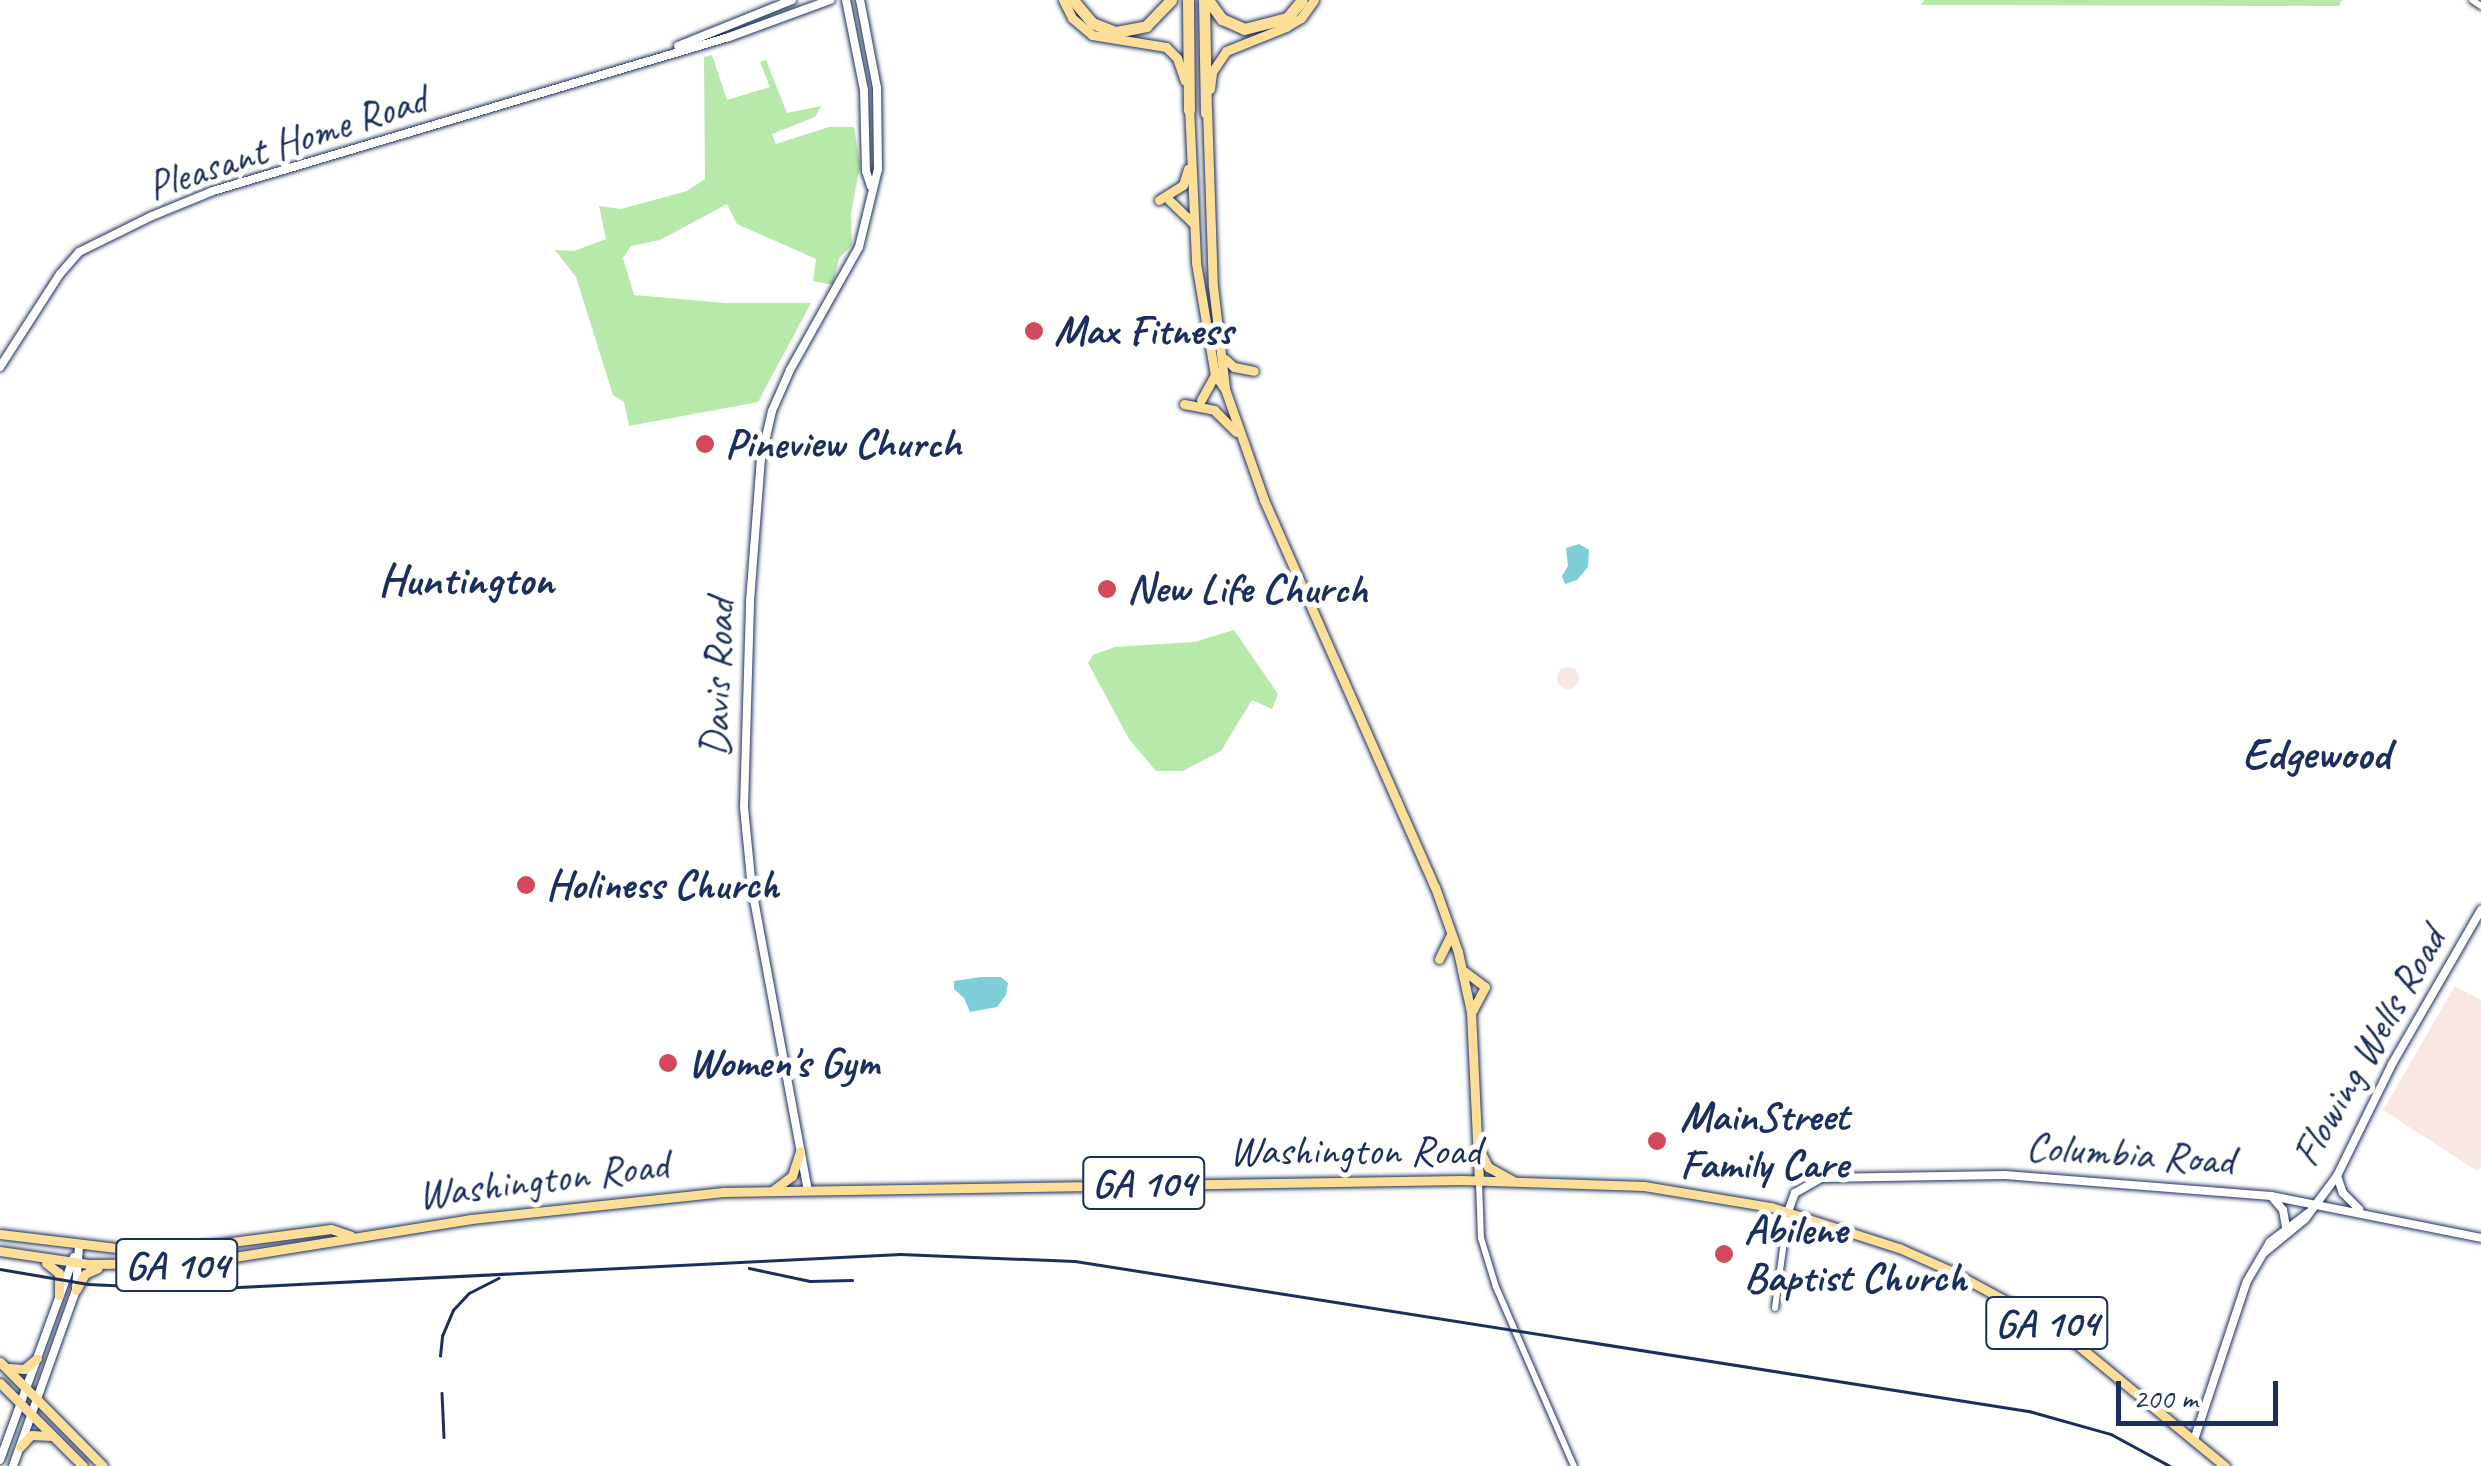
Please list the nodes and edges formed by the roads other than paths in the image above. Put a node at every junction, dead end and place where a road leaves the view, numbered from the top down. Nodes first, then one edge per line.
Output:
1 (792, 0) edge
2 (830, 0) edge
3 (846, 0) edge
4 (860, 0) edge
5 (1063, 0) edge
6 (1073, 0) edge
7 (1171, 0) edge
8 (1188, 0) edge
9 (1206, 0) edge
10 (1313, 0) edge
11 (2472, 0) edge
12 (1305, 6) edge
13 (2481, 6) edge
14 (652, 58) junction
15 (1189, 110) junction
16 (1206, 113) junction
17 (1192, 157) junction
18 (871, 186) junction
19 (1194, 224) junction
20 (1222, 354) junction
21 (0, 367) edge
22 (1254, 371) dead end
23 (1215, 375) junction
24 (1224, 389) junction
25 (1201, 400) dead end
26 (1184, 404) dead end
27 (1240, 436) junction
28 (2481, 910) edge
29 (1451, 933) junction
30 (1439, 959) dead end
31 (1462, 969) junction
32 (1471, 1012) junction
33 (1477, 1146) junction
34 (800, 1152) junction
35 (2337, 1176) junction
36 (1455, 1180) junction
37 (1479, 1182) junction
38 (1518, 1183) junction
39 (772, 1191) junction
40 (808, 1191) junction
41 (2271, 1196) junction
42 (2310, 1209) junction
43 (1788, 1212) junction
44 (2363, 1212) junction
45 (2286, 1228) junction
46 (0, 1234) edge
47 (351, 1236) junction
48 (2481, 1238) edge
49 (79, 1246) junction
50 (0, 1251) edge
51 (2266, 1252) junction
52 (34, 1258) junction
53 (76, 1263) junction
54 (107, 1265) junction
55 (76, 1290) junction
56 (59, 1295) junction
57 (1775, 1308) dead end
58 (37, 1358) junction
59 (2, 1364) edge
60 (0, 1383) edge
61 (26, 1388) junction
62 (37, 1398) junction
63 (20, 1404) junction
64 (31, 1414) junction
65 (55, 1437) junction
66 (2195, 1438) junction
67 (20, 1447) junction
68 (0, 1460) edge
69 (13, 1466) edge
70 (83, 1466) edge
71 (102, 1466) edge
72 (1574, 1466) edge
73 (2225, 1466) edge

1 - 14 main road, Pleasant Home Road
2 - 14 main road, Pleasant Home Road
3 - 18 main road, Davis Road
4 - 18 main road, Davis Road
5 - 15 main road
6 - 7 highway
8 - 15 highway
9 - 12 highway
9 - 16 highway
10 - 12 main road
11 - 13 street
12 - 16 main road
14 - 21 main road, Pleasant Home Road
15 - 17 main road
16 - 20 main road
17 - 19 main road
17 - 19 main road
18 - 34 main road, Davis Road
19 - 23 main road
20 - 22 main road
20 - 24 main road
23 - 24 main road
23 - 25 main road
24 - 27 main road
26 - 27 main road
27 - 29 main road
28 - 35 main road, Flowing Wells Road
29 - 30 main road
29 - 31 main road
31 - 32 main road
31 - 32 main road
32 - 33 main road
33 - 36 main road
33 - 37 main road
33 - 38 main road
34 - 39 main road
34 - 40 main road, Davis Road
35 - 42 main road, Flowing Wells Road
35 - 44 main road
36 - 37 main road, Washington Road / GA 104
36 - 40 main road, Washington Road / GA 104
37 - 38 main road, Washington Road / GA 104
37 - 72 street
38 - 43 main road, Washington Road / GA 104
39 - 40 main road, Washington Road / GA 104
39 - 47 main road, Washington Road / GA 104
41 - 42 main road, Columbia Road
41 - 43 main road, Columbia Road
41 - 45 main road
42 - 44 main road, Columbia Road
42 - 45 main road, Flowing Wells Road
42 - 51 main road, Flowing Wells Road
43 - 57 street
43 - 66 main road, Washington Road / GA 104
44 - 48 main road, Columbia Road
45 - 51 main road, Flowing Wells Road
46 - 49 main road, Washington Road / GA 104
47 - 49 main road, Washington Road / GA 104
47 - 54 main road, Washington Road / GA 104
49 - 53 main road
50 - 52 main road, Washington Road / GA 104
51 - 66 main road, Flowing Wells Road
52 - 53 main road, Washington Road / GA 104
52 - 56 main road
53 - 54 main road, Washington Road / GA 104
53 - 55 main road
53 - 56 main road
54 - 55 main road
55 - 62 main road
56 - 58 main road
58 - 59 main road
58 - 61 main road
59 - 61 main road
60 - 63 main road
61 - 62 main road
61 - 63 main road
62 - 64 main road
62 - 71 main road
63 - 64 main road
63 - 68 main road
64 - 65 main road
64 - 67 main road
65 - 67 main road
65 - 70 main road
66 - 73 main road, Washington Road / GA 104
67 - 69 main road

